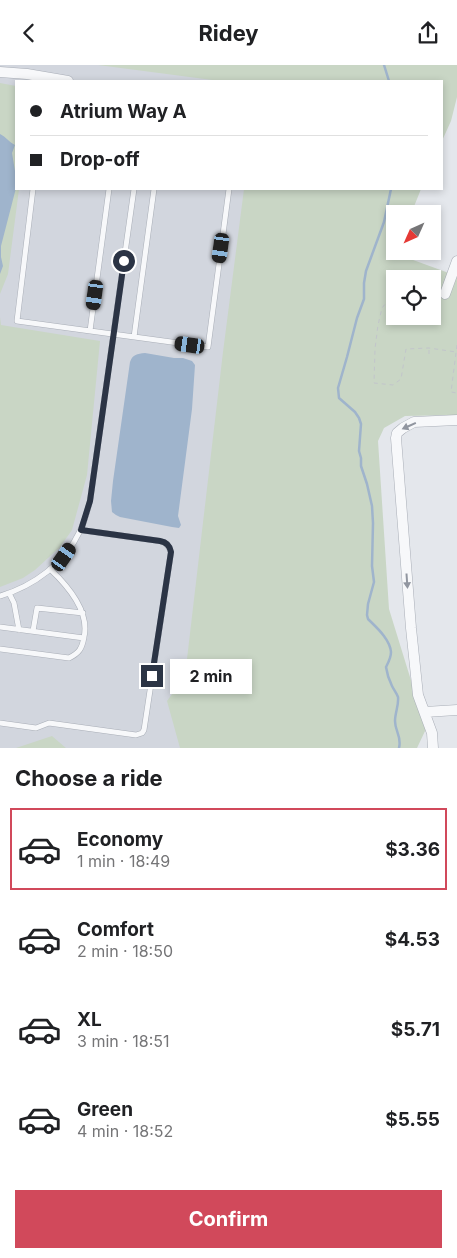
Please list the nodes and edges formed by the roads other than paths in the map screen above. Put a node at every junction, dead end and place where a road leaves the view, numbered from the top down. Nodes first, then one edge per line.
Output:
1 (0, 72) edge
2 (47, 80) edge
3 (34, 190) edge
4 (110, 190) edge
5 (134, 190) edge
6 (154, 190) edge
7 (229, 190) edge
8 (457, 261) edge
9 (445, 294) dead end
10 (90, 331) junction
11 (113, 334) junction
12 (134, 337) junction
13 (457, 420) edge
14 (81, 530) junction
15 (50, 569) junction
16 (10, 593) junction
17 (0, 596) edge
18 (83, 613) junction
19 (0, 627) edge
20 (20, 630) junction
21 (33, 631) junction
22 (84, 638) junction
23 (0, 649) edge
24 (457, 710) edge
25 (425, 712) junction
26 (0, 723) edge
27 (433, 748) edge

1 - 2 street
3 - 10 lane
4 - 10 lane
5 - 11 lane
6 - 12 lane
7 - 12 lane
8 - 9 street
10 - 11 lane
11 - 12 lane
11 - 14 lane
13 -> 25 street
14 - 15 lane
14 - 26 lane
15 - 16 lane
15 - 18 lane
16 - 17 lane
16 - 20 lane
18 - 21 lane
18 - 22 lane
19 - 20 lane
20 - 21 lane
21 - 22 lane
22 - 23 lane
24 - 25 street
25 - 27 street

